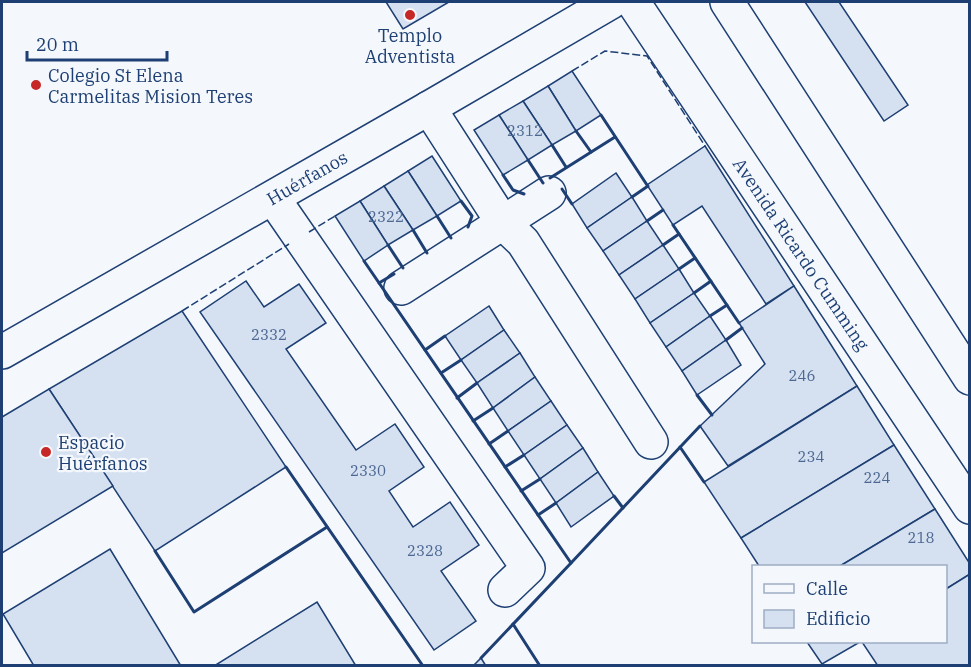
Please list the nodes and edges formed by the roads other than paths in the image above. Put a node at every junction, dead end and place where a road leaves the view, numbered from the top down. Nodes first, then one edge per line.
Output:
1 (611, 2) edge
2 (633, 2) edge
3 (727, 2) edge
4 (429, 108) junction
5 (549, 193) dead end
6 (273, 198) junction
7 (503, 223) junction
8 (401, 288) dead end
9 (2, 352) edge
10 (969, 378) edge
11 (651, 442) dead end
12 (969, 507) edge
13 (505, 590) dead end

1 - 4 main road, Huérfanos
2 - 12 main road, Avenida Ricardo Cumming
3 - 10 main road
4 - 6 main road, Huérfanos
4 - 7 main road
5 - 7 main road
6 - 9 main road, Huérfanos
6 - 13 main road
7 - 8 main road
7 - 11 main road

